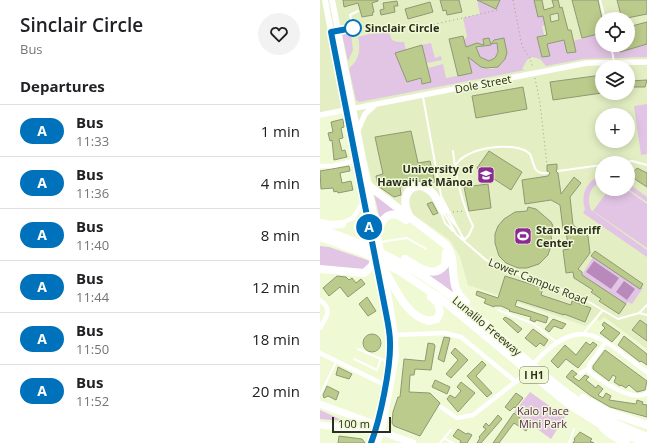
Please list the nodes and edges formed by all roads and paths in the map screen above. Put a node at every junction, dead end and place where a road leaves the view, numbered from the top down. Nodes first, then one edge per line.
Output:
1 (325, 0) edge
2 (332, 0) edge
3 (513, 0) edge
4 (600, 0) edge
5 (498, 10) dead end
6 (358, 11) dead end
7 (603, 12) edge
8 (418, 28) dead end
9 (338, 31) junction
10 (331, 32) junction
11 (635, 62) edge
12 (647, 62) edge
13 (595, 63) edge
14 (533, 69) dead end
15 (535, 78) dead end
16 (422, 96) junction
17 (376, 105) junction
18 (353, 109) junction
19 (346, 110) junction
20 (320, 115) edge
21 (358, 130) junction
22 (453, 152) dead end
23 (364, 159) junction
24 (357, 160) junction
25 (635, 162) edge
26 (547, 165) dead end
27 (647, 165) edge
28 (320, 166) edge
29 (595, 166) edge
30 (455, 168) junction
31 (558, 171) dead end
32 (548, 173) dead end
33 (368, 185) junction
34 (441, 195) junction
35 (364, 201) junction
36 (444, 207) junction
37 (464, 210) junction
38 (320, 219) edge
39 (412, 219) junction
40 (320, 223) edge
41 (342, 224) junction
42 (458, 228) junction
43 (320, 229) edge
44 (456, 234) junction
45 (320, 237) edge
46 (378, 238) junction
47 (464, 240) junction
48 (320, 244) edge
49 (366, 246) junction
50 (426, 249) dead end
51 (372, 257) junction
52 (390, 266) junction
53 (320, 269) edge
54 (401, 272) junction
55 (320, 300) edge
56 (647, 305) edge
57 (498, 310) dead end
58 (603, 310) junction
59 (639, 313) junction
60 (647, 315) edge
61 (488, 326) junction
62 (320, 328) edge
63 (584, 333) junction
64 (392, 335) junction
65 (556, 342) junction
66 (606, 342) junction
67 (358, 349) dead end
68 (320, 353) edge
69 (354, 359) dead end
70 (381, 359) junction
71 (337, 361) junction
72 (390, 361) junction
73 (535, 362) dead end
74 (588, 369) junction
75 (647, 372) edge
76 (581, 373) dead end
77 (523, 376) dead end
78 (549, 378) junction
79 (516, 382) junction
80 (385, 385) junction
81 (392, 386) junction
82 (647, 394) edge
83 (320, 395) edge
84 (320, 404) edge
85 (441, 407) dead end
86 (380, 408) junction
87 (345, 414) junction
88 (366, 421) junction
89 (598, 423) junction
90 (320, 425) edge
91 (647, 425) edge
92 (340, 428) junction
93 (574, 429) dead end
94 (378, 430) junction
95 (451, 430) dead end
96 (647, 437) edge
97 (445, 439) junction
98 (371, 443) edge
99 (377, 443) edge
100 (413, 443) edge
101 (441, 443) edge
102 (453, 443) edge
103 (569, 443) edge
104 (626, 443) edge
105 (646, 443) edge

1 - 10 main road
2 - 9 main road
3 - 14 path
4 - 7 lane
5 - 8 path
6 - 9 lane
9 - 10 lane
9 - 18 main road
10 - 19 main road
11 - 12 street, Dole Street
13 - 16 street, Dole Street
15 - 26 path
16 - 17 street, Dole Street
16 - 34 lane, Lower Campus Road
17 - 18 street, Dole Street
17 - 21 street
18 - 19 street, Dole Street
18 - 21 main road
19 - 20 street, Dole Street
19 - 24 main road
21 - 23 main road
22 - 30 lane
23 - 24 street
23 - 33 main road
24 - 28 street
24 - 35 main road
25 - 27 lane
29 - 31 lane
30 - 32 lane
30 - 37 lane
33 - 39 highway
33 - 46 main road
34 - 36 lane
34 - 36 lane, Lower Campus Road
34 - 36 lane
35 - 41 street
35 - 51 main road
36 - 37 path
36 - 39 highway
36 - 42 lane
36 - 42 lane
36 - 44 lane, Lower Campus Road
36 - 44 lane
37 - 47 lane
38 - 41 street
39 - 61 highway
40 - 41 highway
42 - 47 lane
43 - 49 highway, Lunalilo Freeway / I H1
44 - 47 lane, Lower Campus Road
45 - 51 highway, Lunalilo Freeway / I H1
46 - 49 highway
46 - 50 lane
46 - 52 main road
47 - 58 lane, Lower Campus Road
48 - 51 highway
49 - 52 highway, Lunalilo Freeway / I H1
51 - 52 highway, Lunalilo Freeway / I H1
51 - 53 highway
51 - 64 main road
52 - 54 highway, Lunalilo Freeway / I H1
52 - 54 highway
52 - 61 highway, Lunalilo Freeway / I H1
52 - 64 main road
54 - 89 highway, Lunalilo Freeway / I H1
55 - 62 street
56 - 59 lane
57 - 65 lane
58 - 59 lane, Lower Campus Road
58 - 63 lane
59 - 60 lane, Lower Campus Road
61 - 78 highway, Lunalilo Freeway / I H1
63 - 65 street
63 - 66 street
64 - 72 main road
64 - 79 street
64 - 81 main road
65 - 73 street
66 - 74 street
66 - 75 street
67 - 70 lane
68 - 71 street
69 - 70 lane
70 - 72 lane
71 - 80 street
71 - 83 lane
72 - 80 main road
74 - 76 street
74 - 82 street
77 - 79 street
78 - 91 highway
78 - 96 highway, Lunalilo Freeway / I H1
79 - 85 street
80 - 81 main road
80 - 86 main road
81 - 94 main road
84 - 87 main road
86 - 88 main road
86 - 94 main road
87 - 88 main road
87 - 92 main road
88 - 94 main road
89 - 104 highway
89 - 105 highway, Lunalilo Freeway / I H1
90 - 92 main road
92 - 94 main road
93 - 103 lane
94 - 98 main road
94 - 99 main road
94 - 100 main road
95 - 97 lane
97 - 101 lane
97 - 102 lane

